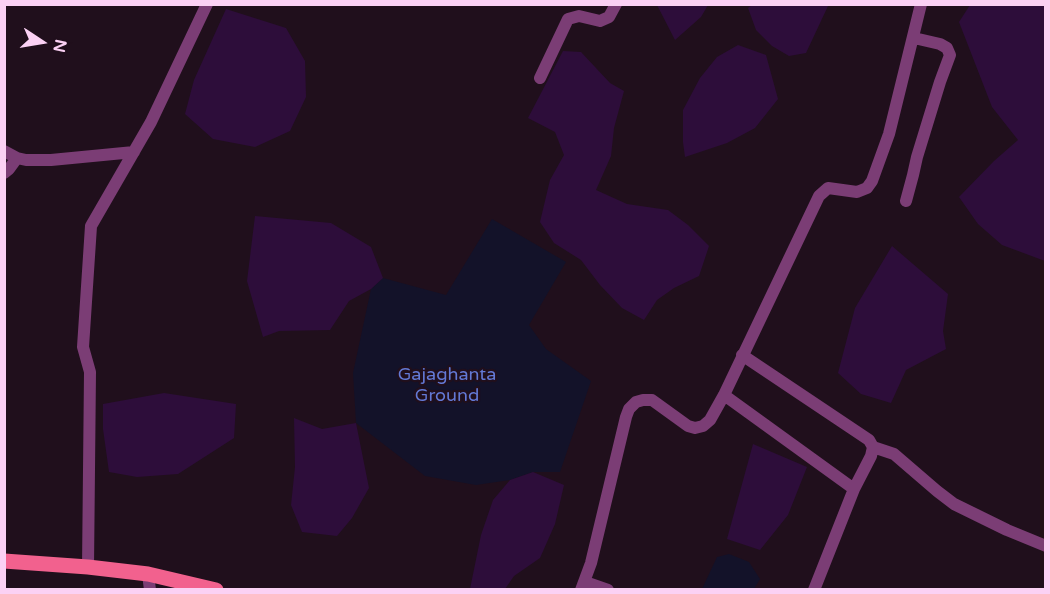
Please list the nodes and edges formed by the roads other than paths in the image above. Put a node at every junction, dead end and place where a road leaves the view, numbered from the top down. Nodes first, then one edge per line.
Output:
1 (207, 4) edge
2 (616, 4) edge
3 (921, 4) edge
4 (914, 38) junction
5 (540, 78) dead end
6 (4, 152) edge
7 (134, 152) junction
8 (17, 158) junction
9 (4, 173) edge
10 (906, 201) dead end
11 (742, 356) junction
12 (724, 395) junction
13 (873, 447) junction
14 (854, 489) junction
15 (1046, 546) edge
16 (4, 561) edge
17 (88, 567) junction
18 (149, 582) edge
19 (583, 586) edge
20 (216, 590) edge
21 (608, 590) edge
22 (814, 590) edge

1 - 7 street
2 - 5 street
3 - 4 street
4 - 10 street
4 - 11 street
6 - 8 street
7 - 8 street
7 - 17 street
8 - 9 street
11 - 12 street
11 - 13 street
12 - 14 street
12 - 19 street
13 - 14 street
13 - 15 street
14 - 22 street
16 - 17 main road
17 - 18 main road
18 - 20 main road
19 - 21 street

